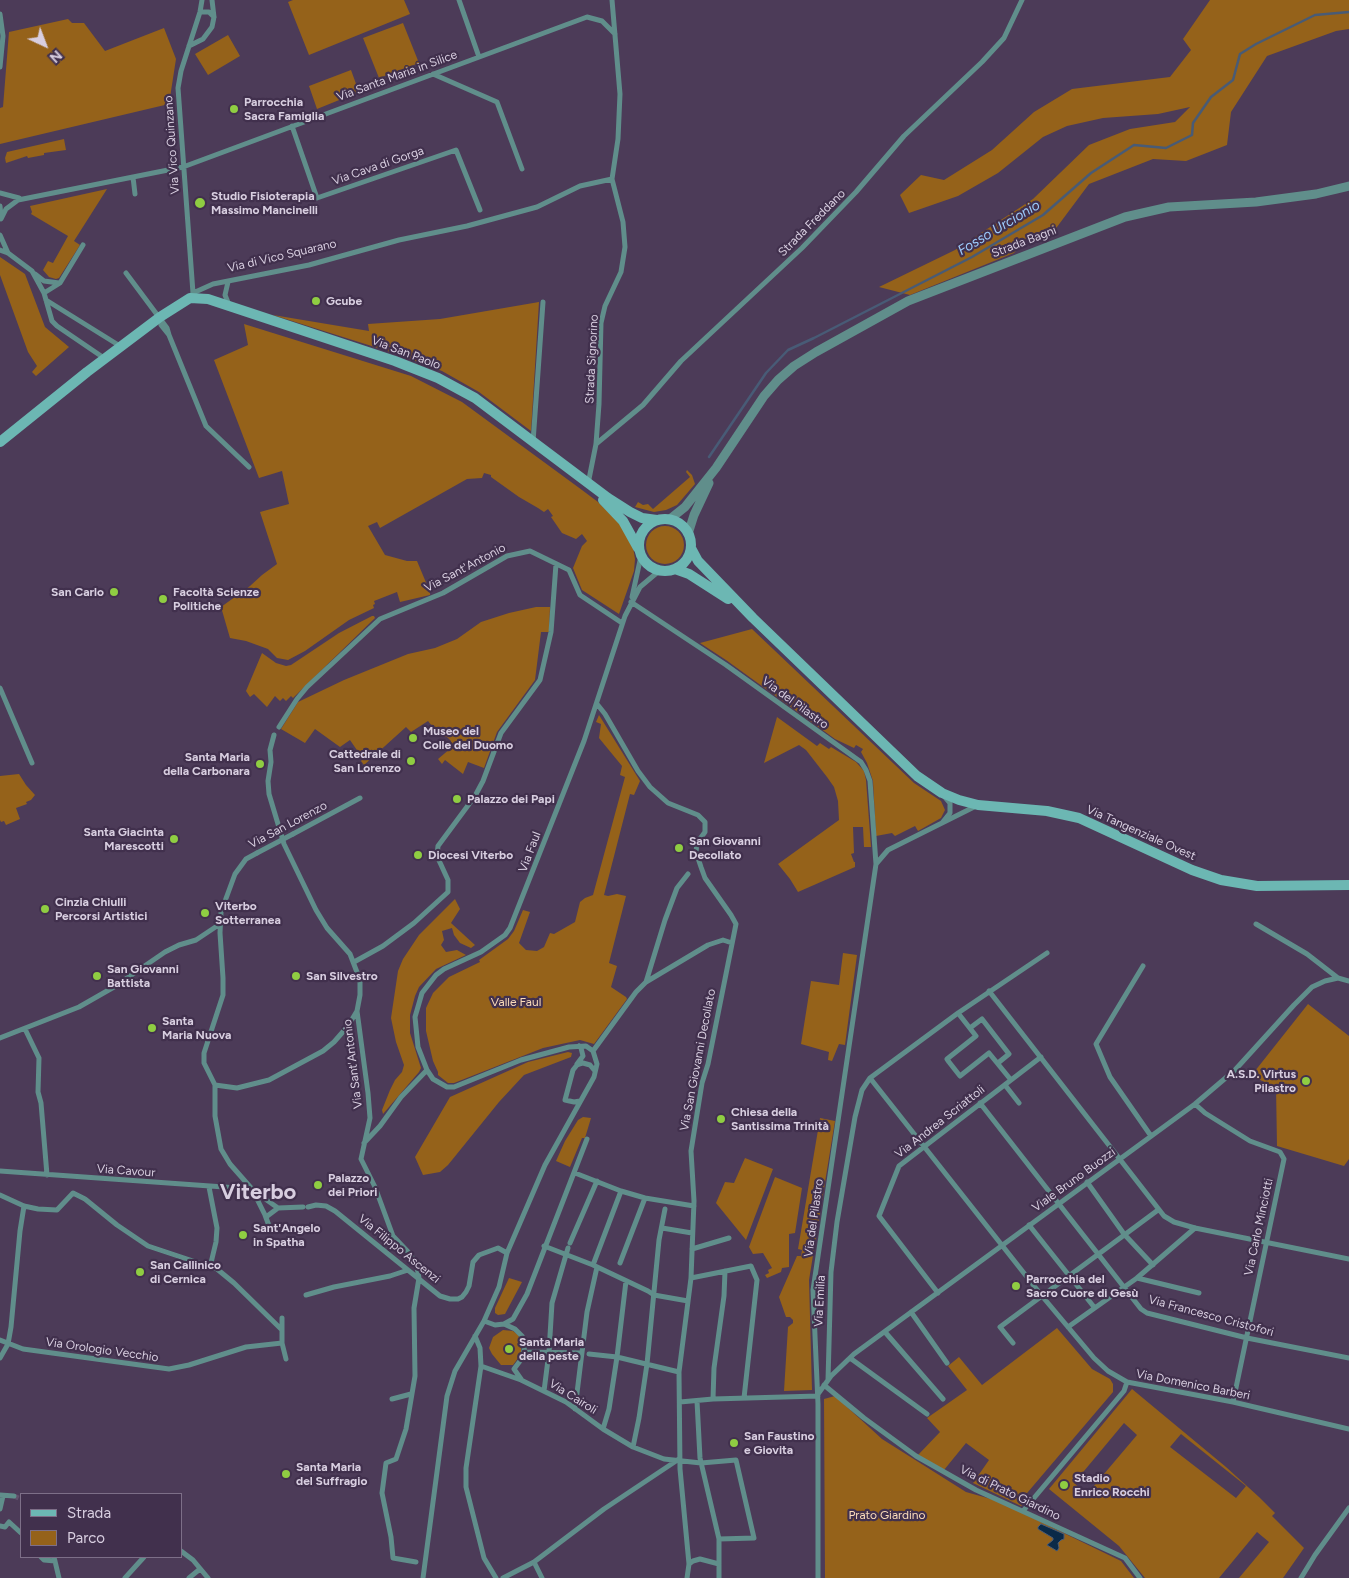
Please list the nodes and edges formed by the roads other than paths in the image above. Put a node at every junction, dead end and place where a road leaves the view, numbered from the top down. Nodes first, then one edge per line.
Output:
1 (202, 0) edge
2 (212, 0) edge
3 (460, 0) edge
4 (612, 0) edge
5 (1022, 0) edge
6 (200, 12) junction
7 (0, 14) edge
8 (214, 18) junction
9 (614, 34) junction
10 (189, 46) junction
11 (479, 56) junction
12 (0, 67) edge
13 (433, 74) junction
14 (292, 126) junction
15 (183, 167) junction
16 (522, 169) dead end
17 (133, 177) junction
18 (612, 179) junction
19 (1349, 186) edge
20 (0, 193) edge
21 (135, 194) dead end
22 (22, 198) junction
23 (0, 206) edge
24 (480, 210) dead end
25 (0, 220) edge
26 (0, 235) edge
27 (83, 245) dead end
28 (0, 250) edge
29 (8, 253) junction
30 (126, 273) dead end
31 (42, 282) junction
32 (228, 282) junction
33 (60, 283) junction
34 (44, 293) junction
35 (191, 295) junction
36 (46, 300) junction
37 (543, 302) dead end
38 (229, 306) junction
39 (160, 317) junction
40 (120, 346) junction
41 (104, 358) junction
42 (0, 442) edge
43 (533, 443) junction
44 (596, 444) junction
45 (248, 467) dead end
46 (716, 468) junction
47 (588, 485) junction
48 (670, 519) junction
49 (657, 520) junction
50 (688, 534) junction
51 (691, 548) junction
52 (640, 553) junction
53 (556, 564) junction
54 (675, 569) junction
55 (660, 571) junction
56 (631, 602) junction
57 (753, 618) junction
58 (622, 623) junction
59 (0, 688) edge
60 (597, 704) junction
61 (279, 727) dead end
62 (274, 735) dead end
63 (32, 763) dead end
64 (942, 793) junction
65 (360, 798) dead end
66 (978, 805) junction
67 (941, 823) junction
68 (876, 864) junction
69 (688, 874) dead end
70 (1349, 886) edge
71 (220, 924) junction
72 (1256, 924) dead end
73 (732, 944) junction
74 (1047, 953) dead end
75 (354, 962) junction
76 (1142, 966) dead end
77 (1338, 978) junction
78 (1349, 981) edge
79 (646, 982) junction
80 (990, 992) junction
81 (357, 1012) junction
82 (958, 1013) junction
83 (970, 1028) junction
84 (25, 1029) junction
85 (0, 1038) edge
86 (578, 1046) junction
87 (593, 1051) junction
88 (1041, 1057) junction
89 (998, 1063) junction
90 (577, 1065) junction
91 (427, 1070) junction
92 (595, 1072) junction
93 (870, 1078) junction
94 (1011, 1080) junction
95 (1005, 1084) junction
96 (215, 1085) junction
97 (580, 1101) junction
98 (980, 1102) junction
99 (1020, 1103) dead end
100 (1195, 1104) junction
101 (1151, 1136) junction
102 (587, 1139) dead end
103 (364, 1144) junction
104 (923, 1147) junction
105 (1120, 1158) junction
106 (0, 1171) edge
107 (574, 1173) junction
108 (47, 1175) junction
109 (597, 1181) junction
110 (1087, 1182) junction
111 (209, 1186) junction
112 (252, 1189) junction
113 (621, 1192) junction
114 (0, 1195) edge
115 (645, 1198) junction
116 (1059, 1203) junction
117 (24, 1206) junction
118 (694, 1206) junction
119 (278, 1208) junction
120 (665, 1208) dead end
121 (1158, 1210) junction
122 (266, 1217) junction
123 (1029, 1225) junction
124 (662, 1228) junction
125 (1195, 1228) junction
126 (271, 1231) dead end
127 (692, 1233) junction
128 (1124, 1234) junction
129 (729, 1238) dead end
130 (1265, 1242) junction
131 (1002, 1245) junction
132 (544, 1246) junction
133 (568, 1248) junction
134 (692, 1249) junction
135 (507, 1252) junction
136 (1098, 1254) junction
137 (1349, 1259) edge
138 (1153, 1265) junction
139 (210, 1266) junction
140 (595, 1266) junction
141 (408, 1270) junction
142 (725, 1271) junction
143 (616, 1276) junction
144 (1069, 1276) junction
145 (419, 1278) junction
146 (691, 1278) junction
147 (1137, 1278) junction
148 (626, 1281) junction
149 (1124, 1288) junction
150 (938, 1293) junction
151 (1199, 1293) dead end
152 (654, 1295) junction
153 (306, 1296) dead end
154 (1042, 1296) junction
155 (688, 1302) junction
156 (1094, 1307) junction
157 (911, 1312) junction
158 (282, 1318) dead end
159 (484, 1321) junction
160 (504, 1324) junction
161 (1068, 1327) junction
162 (281, 1329) junction
163 (885, 1332) junction
164 (475, 1336) junction
165 (1247, 1338) junction
166 (0, 1340) edge
167 (282, 1342) junction
168 (1014, 1343) dead end
169 (8, 1344) junction
170 (525, 1352) junction
171 (549, 1352) junction
172 (585, 1354) junction
173 (617, 1357) junction
174 (0, 1358) edge
175 (850, 1358) junction
176 (1349, 1358) edge
177 (286, 1359) dead end
178 (947, 1363) dead end
179 (647, 1364) junction
180 (481, 1366) junction
181 (679, 1372) junction
182 (521, 1380) junction
183 (826, 1382) junction
184 (1127, 1382) junction
185 (544, 1391) junction
186 (411, 1394) junction
187 (818, 1396) junction
188 (744, 1398) junction
189 (943, 1398) dead end
190 (392, 1399) dead end
191 (713, 1399) junction
192 (697, 1400) junction
193 (680, 1402) junction
194 (1233, 1402) junction
195 (576, 1409) junction
196 (927, 1414) dead end
197 (603, 1429) junction
198 (1349, 1429) edge
199 (633, 1447) junction
200 (680, 1459) junction
201 (702, 1463) junction
202 (1, 1495) edge
203 (14, 1496) tunnel mouth
204 (1349, 1508) edge
205 (0, 1509) edge
206 (1023, 1511) junction
207 (0, 1526) edge
208 (20, 1532) edge
209 (719, 1539) junction
210 (182, 1552) edge
211 (42, 1558) edge
212 (143, 1558) edge
213 (55, 1559) edge
214 (416, 1562) dead end
215 (534, 1562) junction
216 (689, 1564) junction
217 (719, 1564) junction
218 (200, 1569) junction
219 (59, 1578) edge
220 (125, 1578) edge
221 (190, 1578) edge
222 (208, 1578) edge
223 (423, 1578) edge
224 (496, 1578) edge
225 (502, 1578) edge
226 (542, 1578) edge
227 (687, 1578) edge
228 (719, 1578) edge
229 (818, 1578) edge
230 (1140, 1578) edge
231 (1301, 1578) edge

1 - 6 street, Via Vico Quinzano
2 - 8 street
3 - 11 street
4 - 9 street, Strada Signorino
5 - 44 street, Strada Freddano
6 - 8 street
6 - 10 street, Via Vico Quinzano
7 - 12 street
8 - 10 street
9 - 11 street, Via Santa Maria in Silice
9 - 18 street, Strada Signorino
10 - 15 street, Via Vico Quinzano
11 - 13 street, Via Santa Maria in Silice
13 - 14 street, Via Santa Maria in Silice
13 - 16 street
14 - 15 street, Via Santa Maria in Silice
14 - 24 street, Via Cava di Gorga
15 - 17 street, Via Santa Maria in Silice
15 - 35 street, Via Vico Quinzano
17 - 21 street
17 - 22 street, Via Santa Maria in Silice
18 - 32 street, Via di Vico Squarano
18 - 44 street, Strada Signorino
19 - 46 street, Strada Bagni
20 - 22 street
22 - 25 street
23 - 25 street
26 - 29 street
27 - 33 street
28 - 29 street
29 - 31 street
30 - 39 street
31 - 33 street
31 - 34 street
32 - 35 street, Via di Vico Squarano
32 - 38 street
33 - 34 street
34 - 36 street
35 - 38 main road, Via San Paolo
35 - 39 main road, Via di Vico Squarano
36 - 40 street
36 - 41 street
37 - 43 street
38 - 43 main road, Via San Paolo
39 - 40 main road, Via di Vico Squarano
39 - 45 street
40 - 41 main road, Via di Vico Squarano
41 - 42 main road, Via di Vico Squarano
43 - 47 main road, Via San Paolo
44 - 47 street, Strada Signorino
46 - 48 street, Strada Bagni
46 - 50 street, Strada Bagni
47 - 49 main road, Via San Paolo
47 - 52 main road, Via San Paolo
48 - 49 main road
48 - 50 main road
49 - 52 main road
50 - 51 main road
51 - 54 main road
51 - 57 main road, Via Tangenziale Ovest
52 - 55 main road
52 - 56 street, Via Faul
53 - 58 street, Via Sant'Antonio
53 - 61 street, Via Sant'Antonio
53 - 75 street
54 - 55 main road
54 - 57 main road, Via Tangenziale Ovest
55 - 56 street, Via Faul
56 - 58 street, Via Faul
56 - 68 street, Via del Pilastro
57 - 64 main road, Via Tangenziale Ovest
58 - 60 street, Via Faul
59 - 63 street
60 - 73 street, Via San Giovanni Decollato
60 - 91 street, Via Faul
62 - 75 street, Via Sant'Antonio
64 - 66 main road, Via Tangenziale Ovest
64 - 67 street
65 - 71 street, Via San Lorenzo, bridge
66 - 67 street
66 - 70 main road, Via Tangenziale Ovest
67 - 68 street
68 - 187 street, Via del Pilastro
69 - 79 street
71 - 84 street
71 - 96 street, Via San Lorenzo
72 - 77 street
73 - 79 street
73 - 118 street, Via San Giovanni Decollato
74 - 80 street
75 - 81 street, Via Sant'Antonio
76 - 101 street
77 - 78 street
77 - 100 street, Viale Bruno Buozzi
79 - 87 street
80 - 82 street
80 - 88 street
81 - 96 street
81 - 103 street, Via Sant'Antonio
82 - 83 street
82 - 93 street
83 - 89 street
83 - 89 street
84 - 85 street
84 - 108 street
86 - 87 street
86 - 90 street
86 - 91 street
87 - 92 street
88 - 94 street, Via Andrea Scriattoli
88 - 105 street
89 - 94 street
90 - 92 street
90 - 97 street
91 - 103 street
92 - 97 street
93 - 104 street, Via Domenico Barberi
93 - 183 street, Via Emilia
94 - 95 street, Via Andrea Scriattoli
95 - 98 street, Via Andrea Scriattoli
95 - 99 street
96 - 112 street, Via San Lorenzo
97 - 135 street
98 - 104 street, Via Andrea Scriattoli
98 - 116 street, Via Francesco Cristofori
100 - 101 street, Viale Bruno Buozzi
100 - 130 street, Via Carlo Minciotti
101 - 105 street, Viale Bruno Buozzi
102 - 107 street
103 - 145 street, Via Sant'Antonio
104 - 131 street, Via Domenico Barberi
104 - 150 street, Via Andrea Scriattoli
105 - 110 street, Viale Bruno Buozzi
105 - 121 street
106 - 108 street, Via Cavour
107 - 109 street
107 - 132 street
108 - 111 street, Via Cavour
109 - 113 street
109 - 133 street
110 - 116 street, Viale Bruno Buozzi
110 - 128 street
111 - 112 street, Via Cavour
111 - 139 street
112 - 119 street
112 - 122 street
113 - 115 street
113 - 140 street
114 - 117 street
115 - 118 street
115 - 143 street
116 - 123 street, Viale Bruno Buozzi
116 - 136 street, Via Francesco Cristofori
117 - 139 street
117 - 169 street
118 - 127 street, Via San Giovanni Decollato
119 - 122 street
119 - 141 street, Via Filippo Ascenzi
120 - 124 street
121 - 125 street
121 - 128 street
122 - 126 street
123 - 131 street, Viale Bruno Buozzi
123 - 144 street
124 - 127 street
124 - 152 street
125 - 130 street
125 - 138 street
127 - 134 street, Via San Giovanni Decollato
128 - 136 street
128 - 138 street
129 - 134 street
130 - 137 street
130 - 165 street, Via Carlo Minciotti
131 - 150 street, Viale Bruno Buozzi
131 - 154 street, Via Domenico Barberi
132 - 133 street
132 - 160 street
133 - 140 street
133 - 171 street
134 - 146 street, Via San Giovanni Decollato
135 - 145 street, Via Filippo Ascenzi
135 - 159 street
136 - 144 street
136 - 149 street, Via Francesco Cristofori
138 - 147 street
139 - 162 street
140 - 143 street
140 - 172 street
141 - 145 street, Via Filippo Ascenzi
141 - 153 street
142 - 146 street
142 - 188 street
142 - 191 street
143 - 148 street
144 - 154 street
144 - 156 street
145 - 186 street
146 - 155 street, Via San Giovanni Decollato
147 - 149 street
147 - 151 street
148 - 152 street
148 - 173 street
149 - 156 street
149 - 165 street, Via Francesco Cristofori
150 - 157 street, Viale Bruno Buozzi
152 - 155 street
152 - 179 street
154 - 161 street, Via Domenico Barberi
154 - 168 street
155 - 181 street, Via San Giovanni Decollato
156 - 161 street
157 - 163 street, Viale Bruno Buozzi
157 - 178 street
158 - 162 street
159 - 160 street
159 - 164 street
160 - 170 street
161 - 184 street, Via Domenico Barberi
162 - 167 street
163 - 175 street, Viale Bruno Buozzi
163 - 189 street
164 - 180 street
164 - 223 street
165 - 176 street, Via Francesco Cristofori
165 - 194 street, Via Carlo Minciotti
166 - 169 street, Via Orologio Vecchio
167 - 169 street, Via Orologio Vecchio
167 - 177 street
169 - 174 street
170 - 171 street
170 - 182 street
171 - 172 street
171 - 185 street
172 - 173 street
172 - 195 street
173 - 179 street
173 - 197 street
175 - 183 street, Viale Bruno Buozzi
175 - 196 street
179 - 181 street
179 - 199 street
180 - 182 street, Via Cairoli
180 - 224 street
181 - 193 street, Via San Giovanni Decollato
182 - 185 street, Via Cairoli
183 - 187 street, Viale Bruno Buozzi
183 - 206 street, Via di Prato Giardino
184 - 194 street, Via Domenico Barberi
184 - 206 street
185 - 195 street, Via Cairoli
186 - 190 street
186 - 214 street
187 - 188 street
187 - 229 street, Via del Pilastro
188 - 191 street
191 - 192 street
192 - 193 street
192 - 201 street
193 - 200 street, Via San Giovanni Decollato
194 - 198 street, Via Domenico Barberi
195 - 197 street, Via Cairoli
197 - 199 street, Via Cairoli
199 - 200 street, Via Cairoli
200 - 201 street, Via Cairoli
200 - 215 street
200 - 216 street, Via San Giovanni Decollato
201 - 209 street
201 - 209 street, Via Cairoli
202 - 203 street
202 - 205 street
204 - 231 street
206 - 230 street, Via di Prato Giardino
207 - 208 street
209 - 217 street
210 - 218 street
211 - 213 street
212 - 220 street
213 - 219 street
215 - 225 street
215 - 226 street
216 - 217 street
216 - 227 street, Via San Giovanni Decollato
217 - 228 street
218 - 221 street
218 - 222 street

